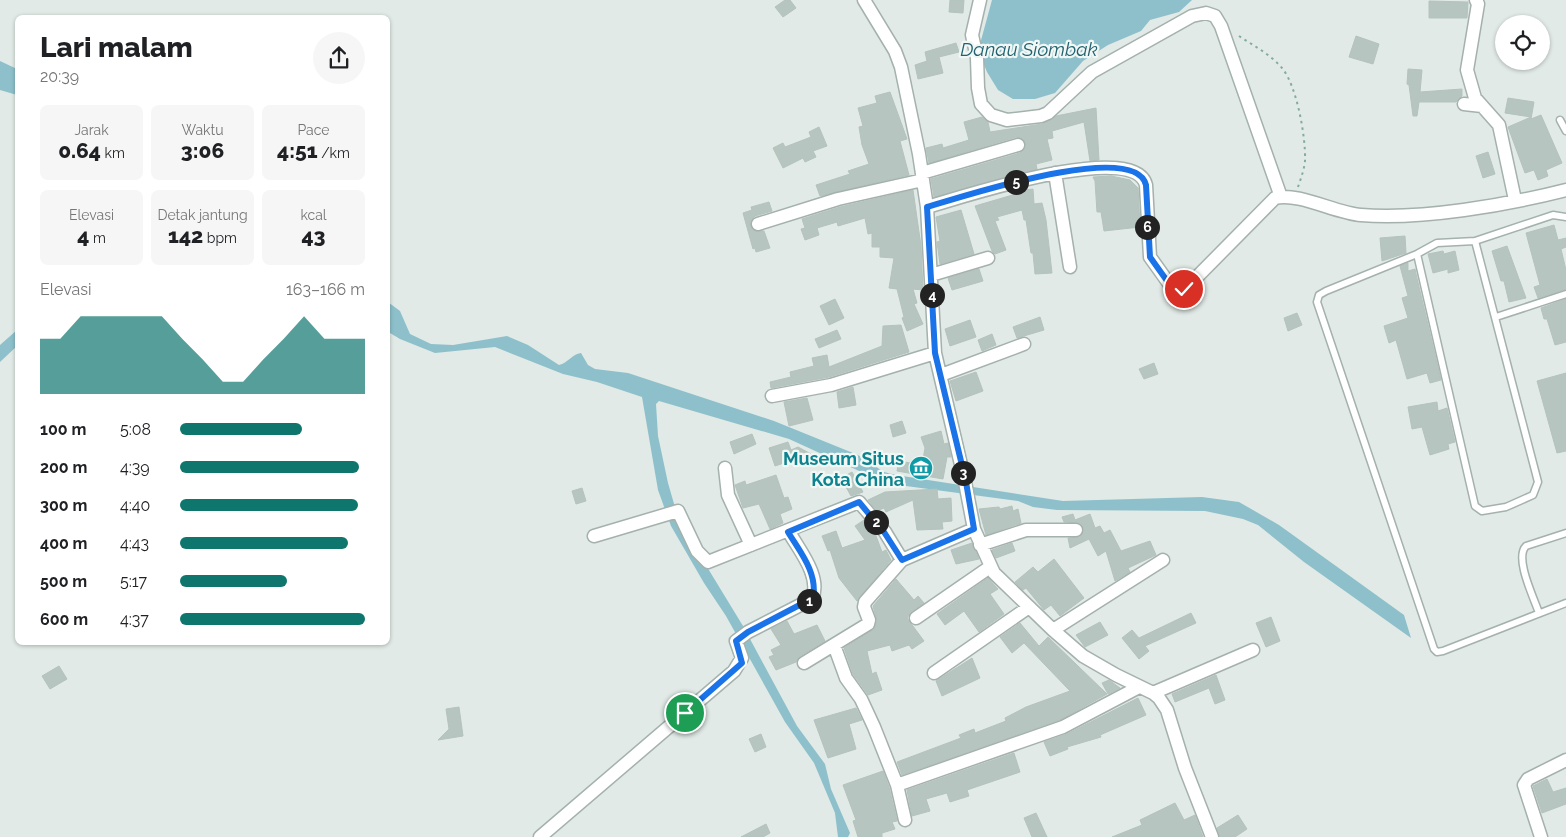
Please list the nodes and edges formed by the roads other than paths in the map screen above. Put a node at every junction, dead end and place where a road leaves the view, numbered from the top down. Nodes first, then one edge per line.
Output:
1 (864, 0) edge
2 (980, 0) edge
3 (1476, 0) edge
4 (1464, 104) dead end
5 (1482, 106) junction
6 (1560, 120) dead end
7 (1566, 131) edge
8 (1018, 145) dead end
9 (1055, 173) junction
10 (923, 176) junction
11 (1566, 190) edge
12 (1287, 198) junction
13 (1515, 200) junction
14 (927, 207) junction
15 (1566, 217) edge
16 (758, 224) dead end
17 (1475, 241) junction
18 (1417, 254) junction
19 (988, 258) dead end
20 (1070, 267) dead end
21 (930, 275) junction
22 (1566, 294) edge
23 (1496, 316) junction
24 (1024, 344) dead end
25 (935, 353) junction
26 (941, 375) junction
27 (772, 396) dead end
28 (725, 468) dead end
29 (974, 529) junction
30 (1076, 530) dead end
31 (788, 532) junction
32 (1566, 533) edge
33 (594, 536) dead end
34 (750, 545) junction
35 (980, 545) junction
36 (902, 560) junction
37 (1163, 560) dead end
38 (990, 567) junction
39 (1566, 603) edge
40 (1029, 607) junction
41 (1539, 613) junction
42 (916, 618) dead end
43 (1053, 630) junction
44 (834, 645) junction
45 (1253, 650) dead end
46 (804, 663) dead end
47 (934, 673) dead end
48 (1139, 687) junction
49 (1153, 692) junction
50 (1566, 760) edge
51 (897, 785) junction
52 (905, 820) dead end
53 (540, 837) edge
54 (1212, 837) edge
55 (1541, 837) edge

1 - 10 street
2 - 12 street
3 - 5 street
4 - 5 street
5 - 13 street
6 - 7 lane
8 - 10 street
9 - 12 street
9 - 14 street
9 - 20 street
10 - 14 street
10 - 16 street
11 - 13 street
12 - 13 street
14 - 21 street
15 - 17 lane
17 - 18 lane
17 - 23 lane
18 - 23 lane
18 - 41 lane
19 - 21 street
21 - 25 street
22 - 23 lane
24 - 26 street
25 - 26 street
25 - 27 street
26 - 29 street
28 - 34 street
29 - 35 street
29 - 36 street
30 - 35 street
31 - 34 street
31 - 36 street
31 - 53 street
32 - 41 lane
33 - 34 street
35 - 38 street
36 - 44 street
37 - 43 street
38 - 40 street
38 - 42 street
39 - 41 lane
40 - 43 street
40 - 47 street
43 - 48 street
44 - 46 street
44 - 51 street
45 - 49 street
48 - 49 street
48 - 51 street
49 - 54 street
50 - 55 street
51 - 52 street

